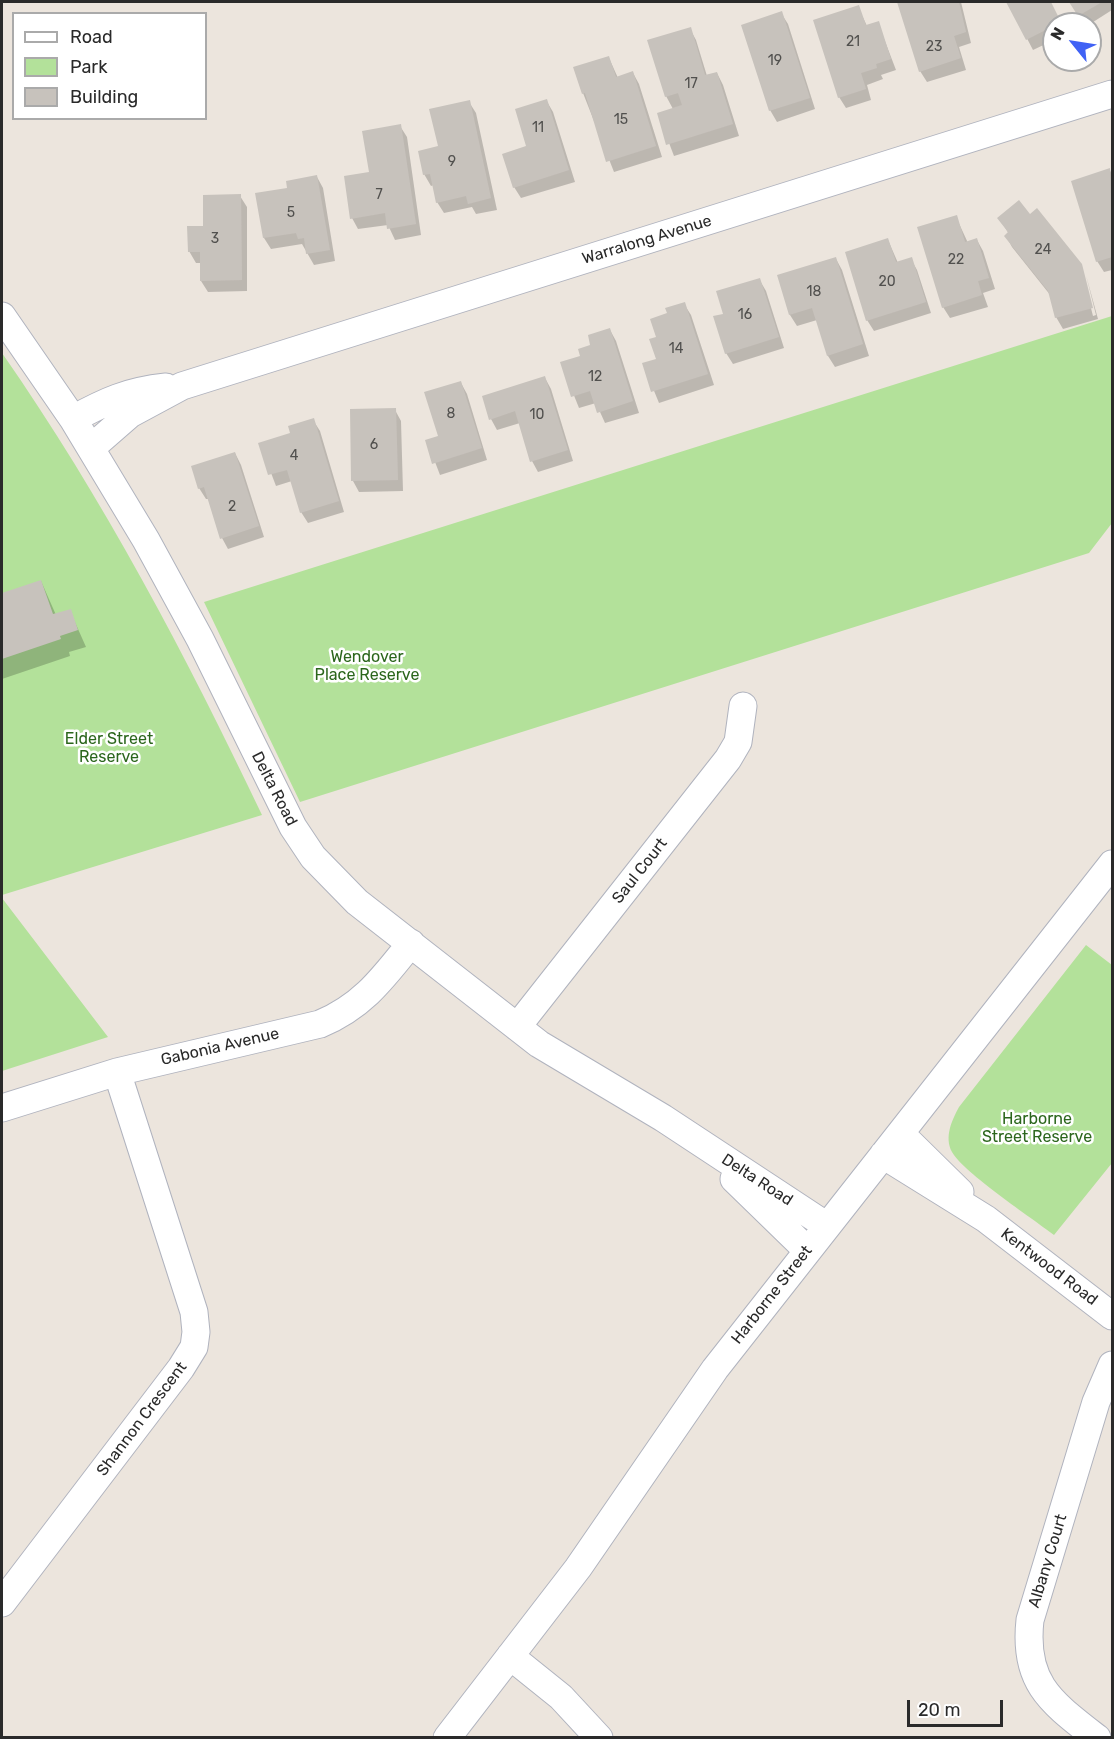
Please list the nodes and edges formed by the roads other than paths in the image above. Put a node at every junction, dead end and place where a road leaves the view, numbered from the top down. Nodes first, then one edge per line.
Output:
1 (1113, 94) edge
2 (2, 316) edge
3 (182, 386) junction
4 (72, 419) junction
5 (91, 448) junction
6 (743, 706) dead end
7 (1113, 864) edge
8 (411, 943) junction
9 (517, 1027) junction
10 (117, 1072) junction
11 (2, 1108) edge
12 (901, 1134) junction
13 (687, 1135) junction
14 (883, 1155) junction
15 (986, 1219) junction
16 (827, 1226) junction
17 (807, 1250) junction
18 (1113, 1316) edge
19 (1113, 1365) edge
20 (2, 1603) edge
21 (510, 1656) junction
22 (447, 1737) edge
23 (599, 1737) edge
24 (1097, 1737) edge

1 - 3 street, Warralong Avenue
2 - 4 street, Delta Road
3 - 4 street, Warralong Avenue
3 - 5 street, Warralong Avenue
4 - 5 street, Delta Road
5 - 8 street, Delta Road
6 - 9 street, Saul Court
7 - 12 street, Harborne Street
8 - 9 street, Delta Road
8 - 10 street, Gabonia Avenue
9 - 13 street, Delta Road
10 - 11 street, Gabonia Avenue
10 - 20 street, Shannon Crescent
12 - 14 street, Harborne Street
12 - 15 street, Kentwood Road
13 - 16 street, Delta Road
13 - 17 street, Delta Road
14 - 15 street, Kentwood Road
14 - 16 street, Harborne Street
15 - 18 street, Kentwood Road
16 - 17 street, Harborne Street
17 - 21 street, Harborne Street
19 - 24 street, Albany Court
21 - 22 street, Harborne Street
21 - 23 street

